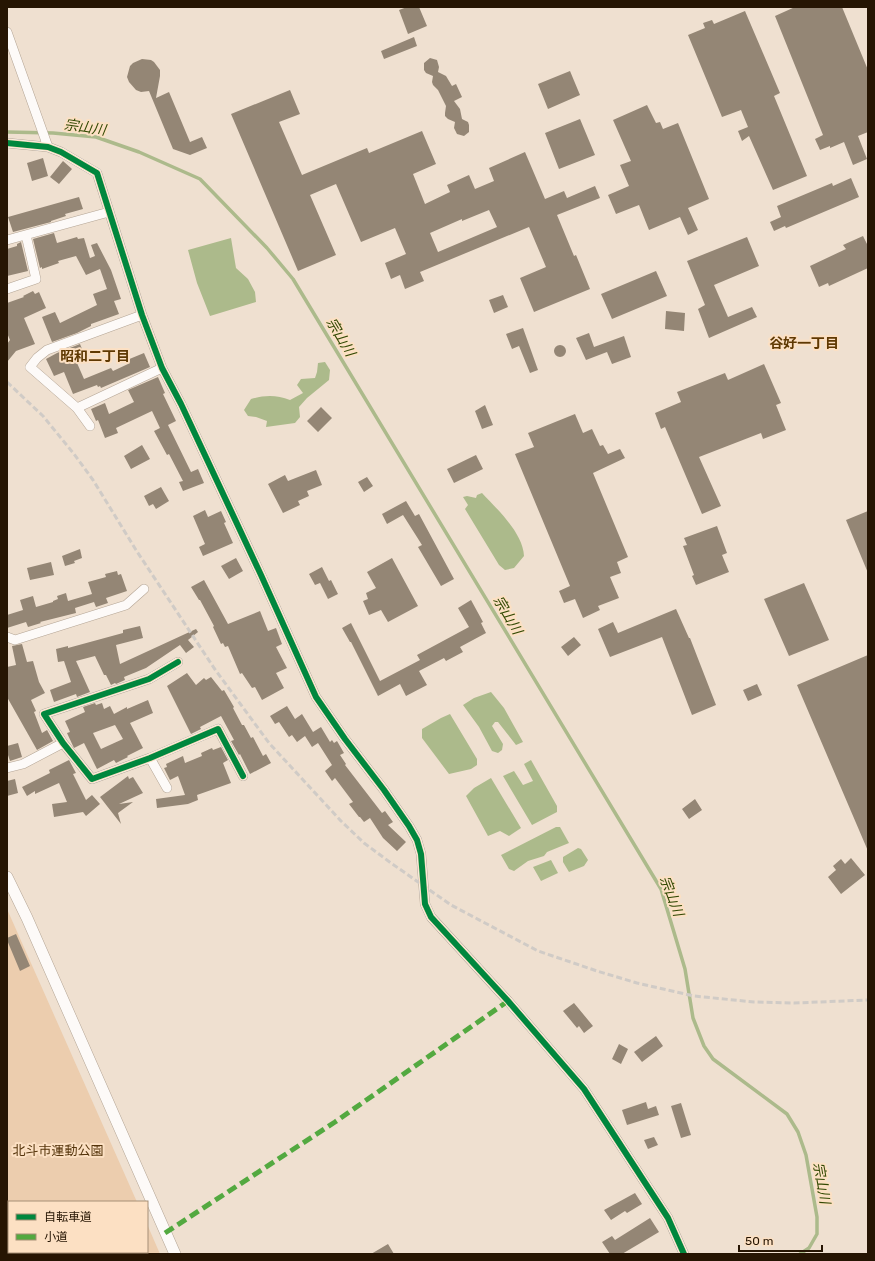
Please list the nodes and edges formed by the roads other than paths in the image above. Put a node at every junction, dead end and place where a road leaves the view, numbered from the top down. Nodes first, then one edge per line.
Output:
1 (7, 32) edge
2 (7, 143) edge
3 (48, 147) junction
4 (109, 212) junction
5 (26, 235) junction
6 (7, 240) edge
7 (7, 289) edge
8 (142, 315) junction
9 (162, 368) junction
10 (77, 408) junction
11 (90, 426) dead end
12 (144, 589) dead end
13 (7, 637) edge
14 (178, 662) dead end
15 (63, 743) junction
16 (150, 758) junction
17 (7, 768) edge
18 (243, 776) dead end
19 (167, 788) dead end
20 (7, 877) edge
21 (175, 1254) edge
22 (684, 1254) edge

1 - 3 street
2 - 3 street
3 - 4 street
4 - 5 street
4 - 8 street
5 - 6 street
5 - 7 street
8 - 9 street
8 - 10 street
9 - 10 street
9 - 22 street
10 - 11 street
12 - 13 street
14 - 15 street
15 - 16 street
15 - 17 street
16 - 18 street
16 - 19 street
20 - 21 street

